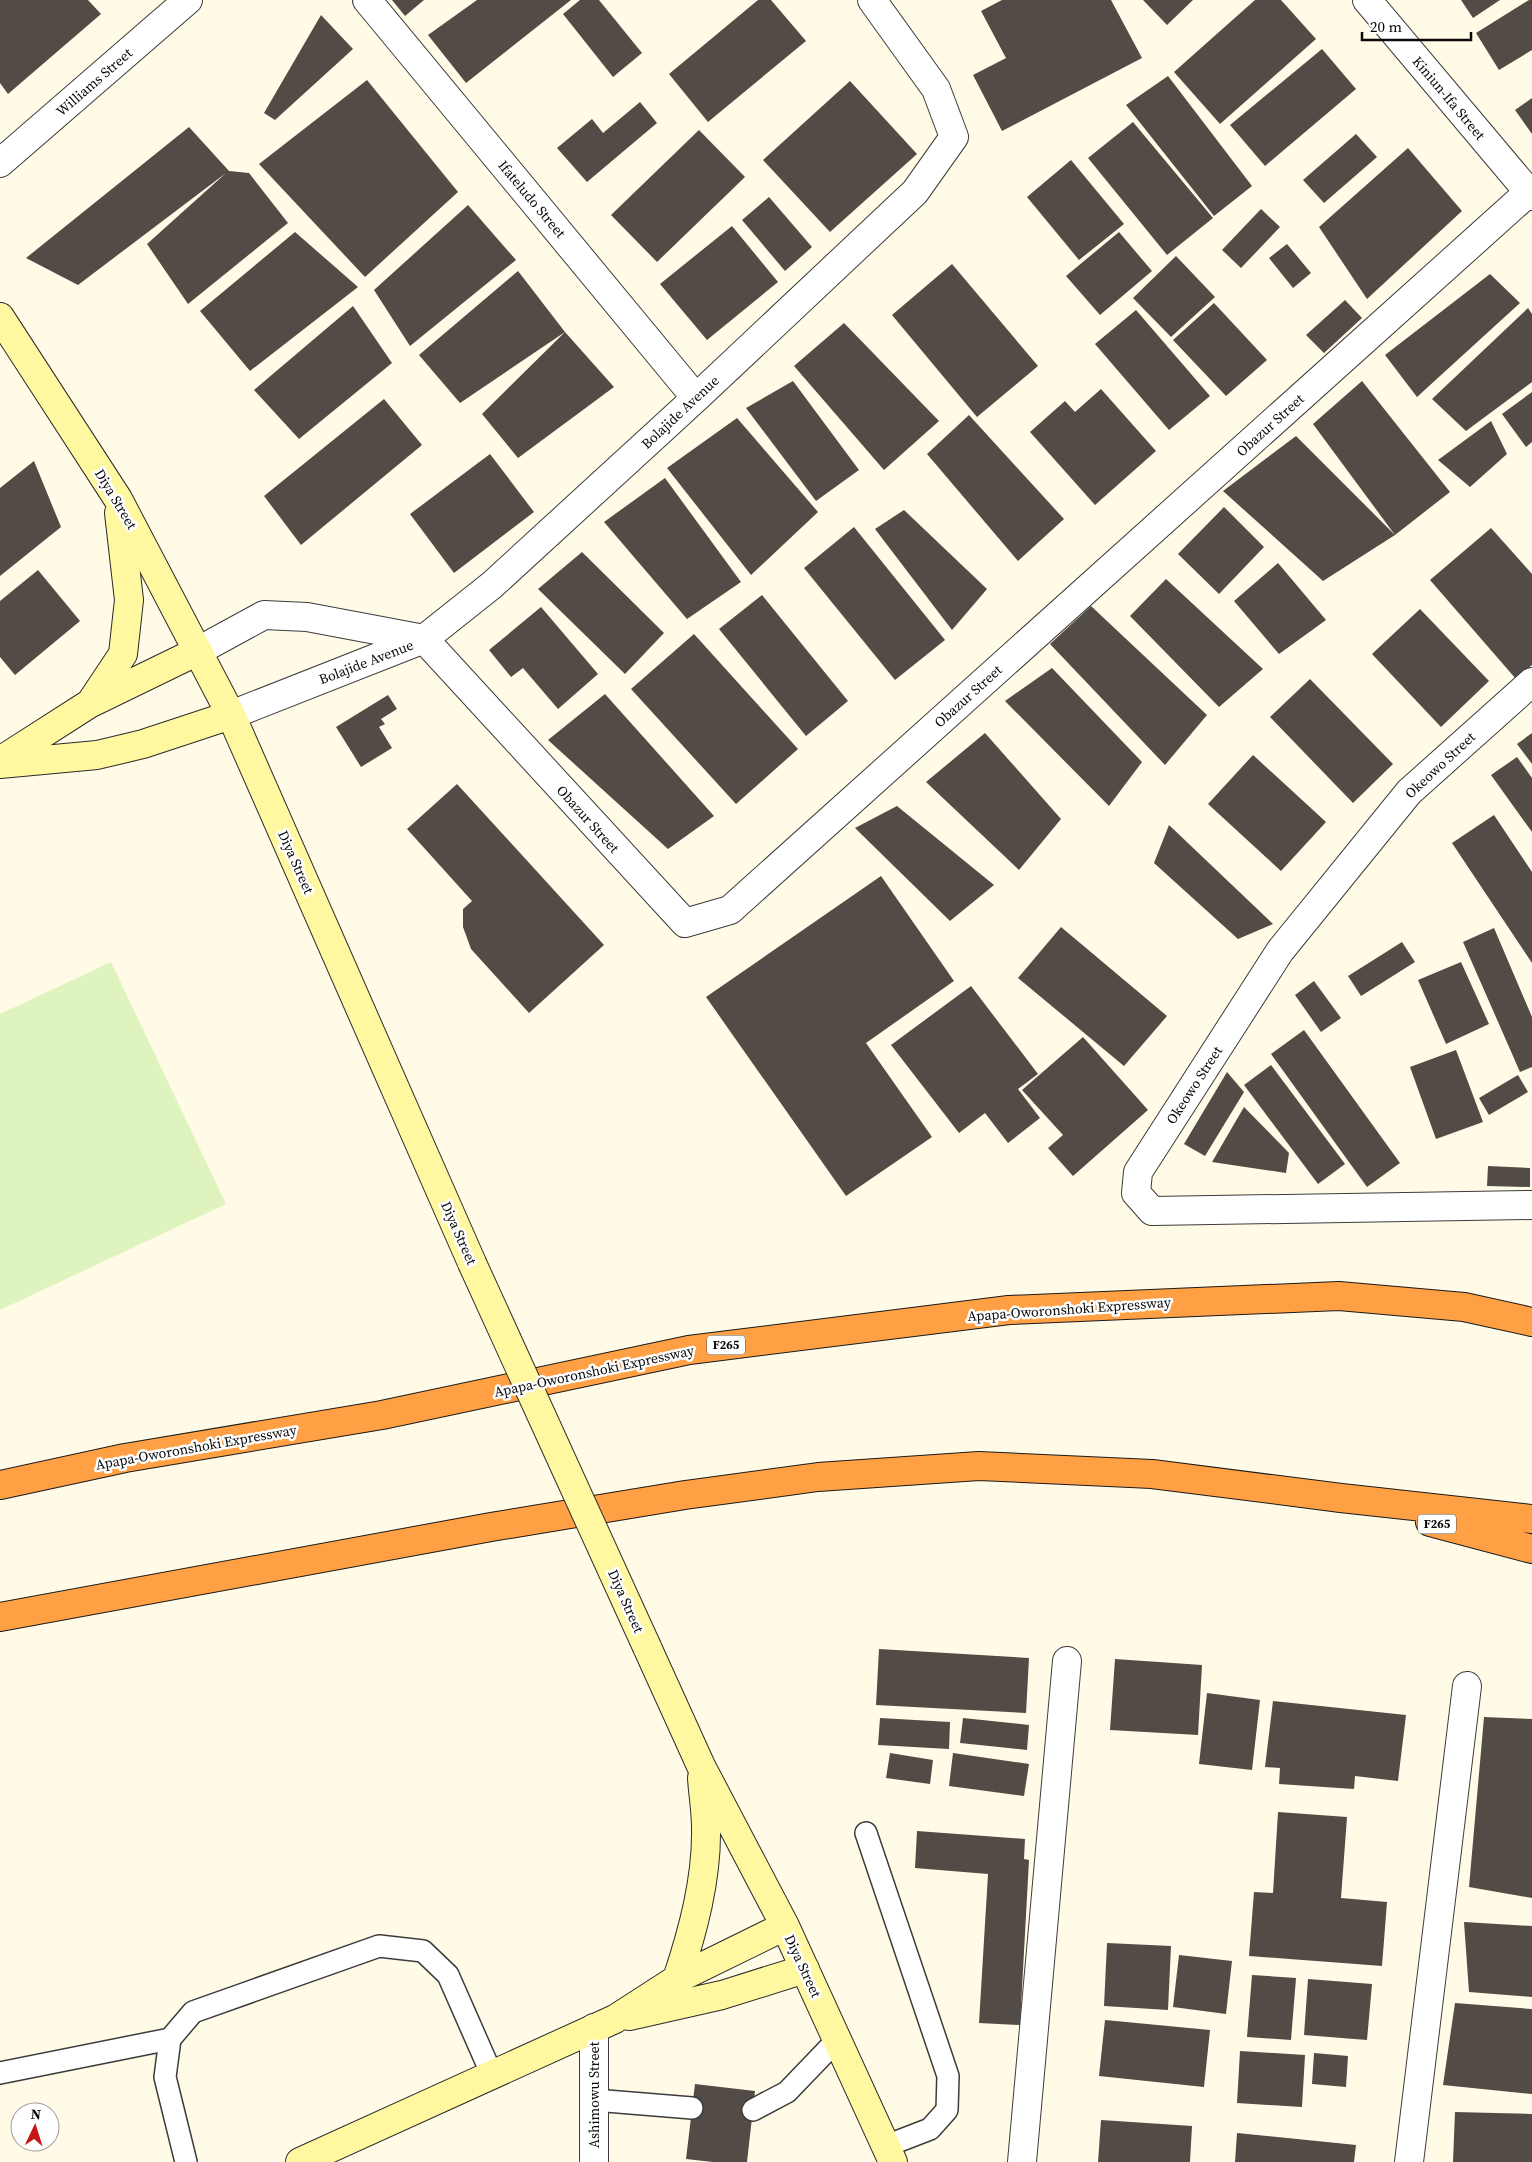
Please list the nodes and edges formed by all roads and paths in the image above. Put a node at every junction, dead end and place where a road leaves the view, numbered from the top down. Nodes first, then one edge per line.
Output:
1 (188, 0) edge
2 (368, 0) edge
3 (872, 0) edge
4 (1367, 0) edge
5 (0, 164) edge
6 (1531, 194) edge
7 (0, 317) edge
8 (696, 398) junction
9 (118, 499) junction
10 (424, 639) junction
11 (198, 651) junction
12 (1532, 682) edge
13 (89, 704) junction
14 (231, 715) junction
15 (0, 763) edge
16 (1532, 1205) edge
17 (1532, 1303) edge
18 (1464, 1307) junction
19 (1532, 1322) edge
20 (125, 1458) junction
21 (0, 1475) edge
22 (0, 1485) edge
23 (1341, 1498) junction
24 (1532, 1519) edge
25 (1532, 1549) edge
26 (192, 1580) junction
27 (0, 1617) edge
28 (0, 1637) edge
29 (1067, 1661) dead end
30 (1467, 1686) dead end
31 (701, 1766) junction
32 (866, 1833) dead end
33 (785, 1926) junction
34 (805, 1969) junction
35 (678, 1979) junction
36 (605, 2024) junction
37 (170, 2039) junction
38 (838, 2040) junction
39 (0, 2073) edge
40 (492, 2074) junction
41 (594, 2100) junction
42 (692, 2108) dead end
43 (753, 2110) dead end
44 (890, 2154) edge
45 (186, 2162) edge
46 (300, 2162) edge
47 (594, 2162) edge
48 (1022, 2162) edge
49 (1409, 2162) edge

1 - 5 street, Williams Street
2 - 8 street, Ifateludo Street
3 - 8 street, Bolajide Avenue
4 - 6 street, Kiniun-Ifa Street
6 - 10 street, Obazur Street
7 - 9 main road, Diya Street
8 - 10 street, Bolajide Avenue
9 - 11 main road, Diya Street
9 - 13 main road
10 - 11 street
10 - 14 street, Bolajide Avenue
11 - 13 main road
11 - 14 main road, Diya Street
12 - 16 street, Okeowo Street
13 - 15 main road
14 - 15 main road
14 - 31 main road, Diya Street, bridge
17 - 18 highway
18 - 19 highway, F265
18 - 20 highway, Apapa-Oworonshoki Expressway / F265
20 - 21 highway
20 - 22 highway, Apapa-Oworonshoki Expressway / F265
23 - 24 highway
23 - 25 highway, F265
23 - 26 highway, F265
26 - 27 highway, F265
26 - 28 highway
29 - 48 street
30 - 49 street
31 - 33 main road, Diya Street
31 - 35 main road
32 - 44 lane
33 - 34 main road, Diya Street
33 - 35 main road
34 - 36 main road
34 - 38 main road, Diya Street
35 - 36 main road
36 - 40 main road
36 - 41 street, Ashimowu Street
37 - 39 lane
37 - 40 lane
37 - 45 lane
38 - 43 lane
38 - 44 main road, Diya Street
40 - 46 main road
41 - 42 lane
41 - 47 street, Ashimowu Street

